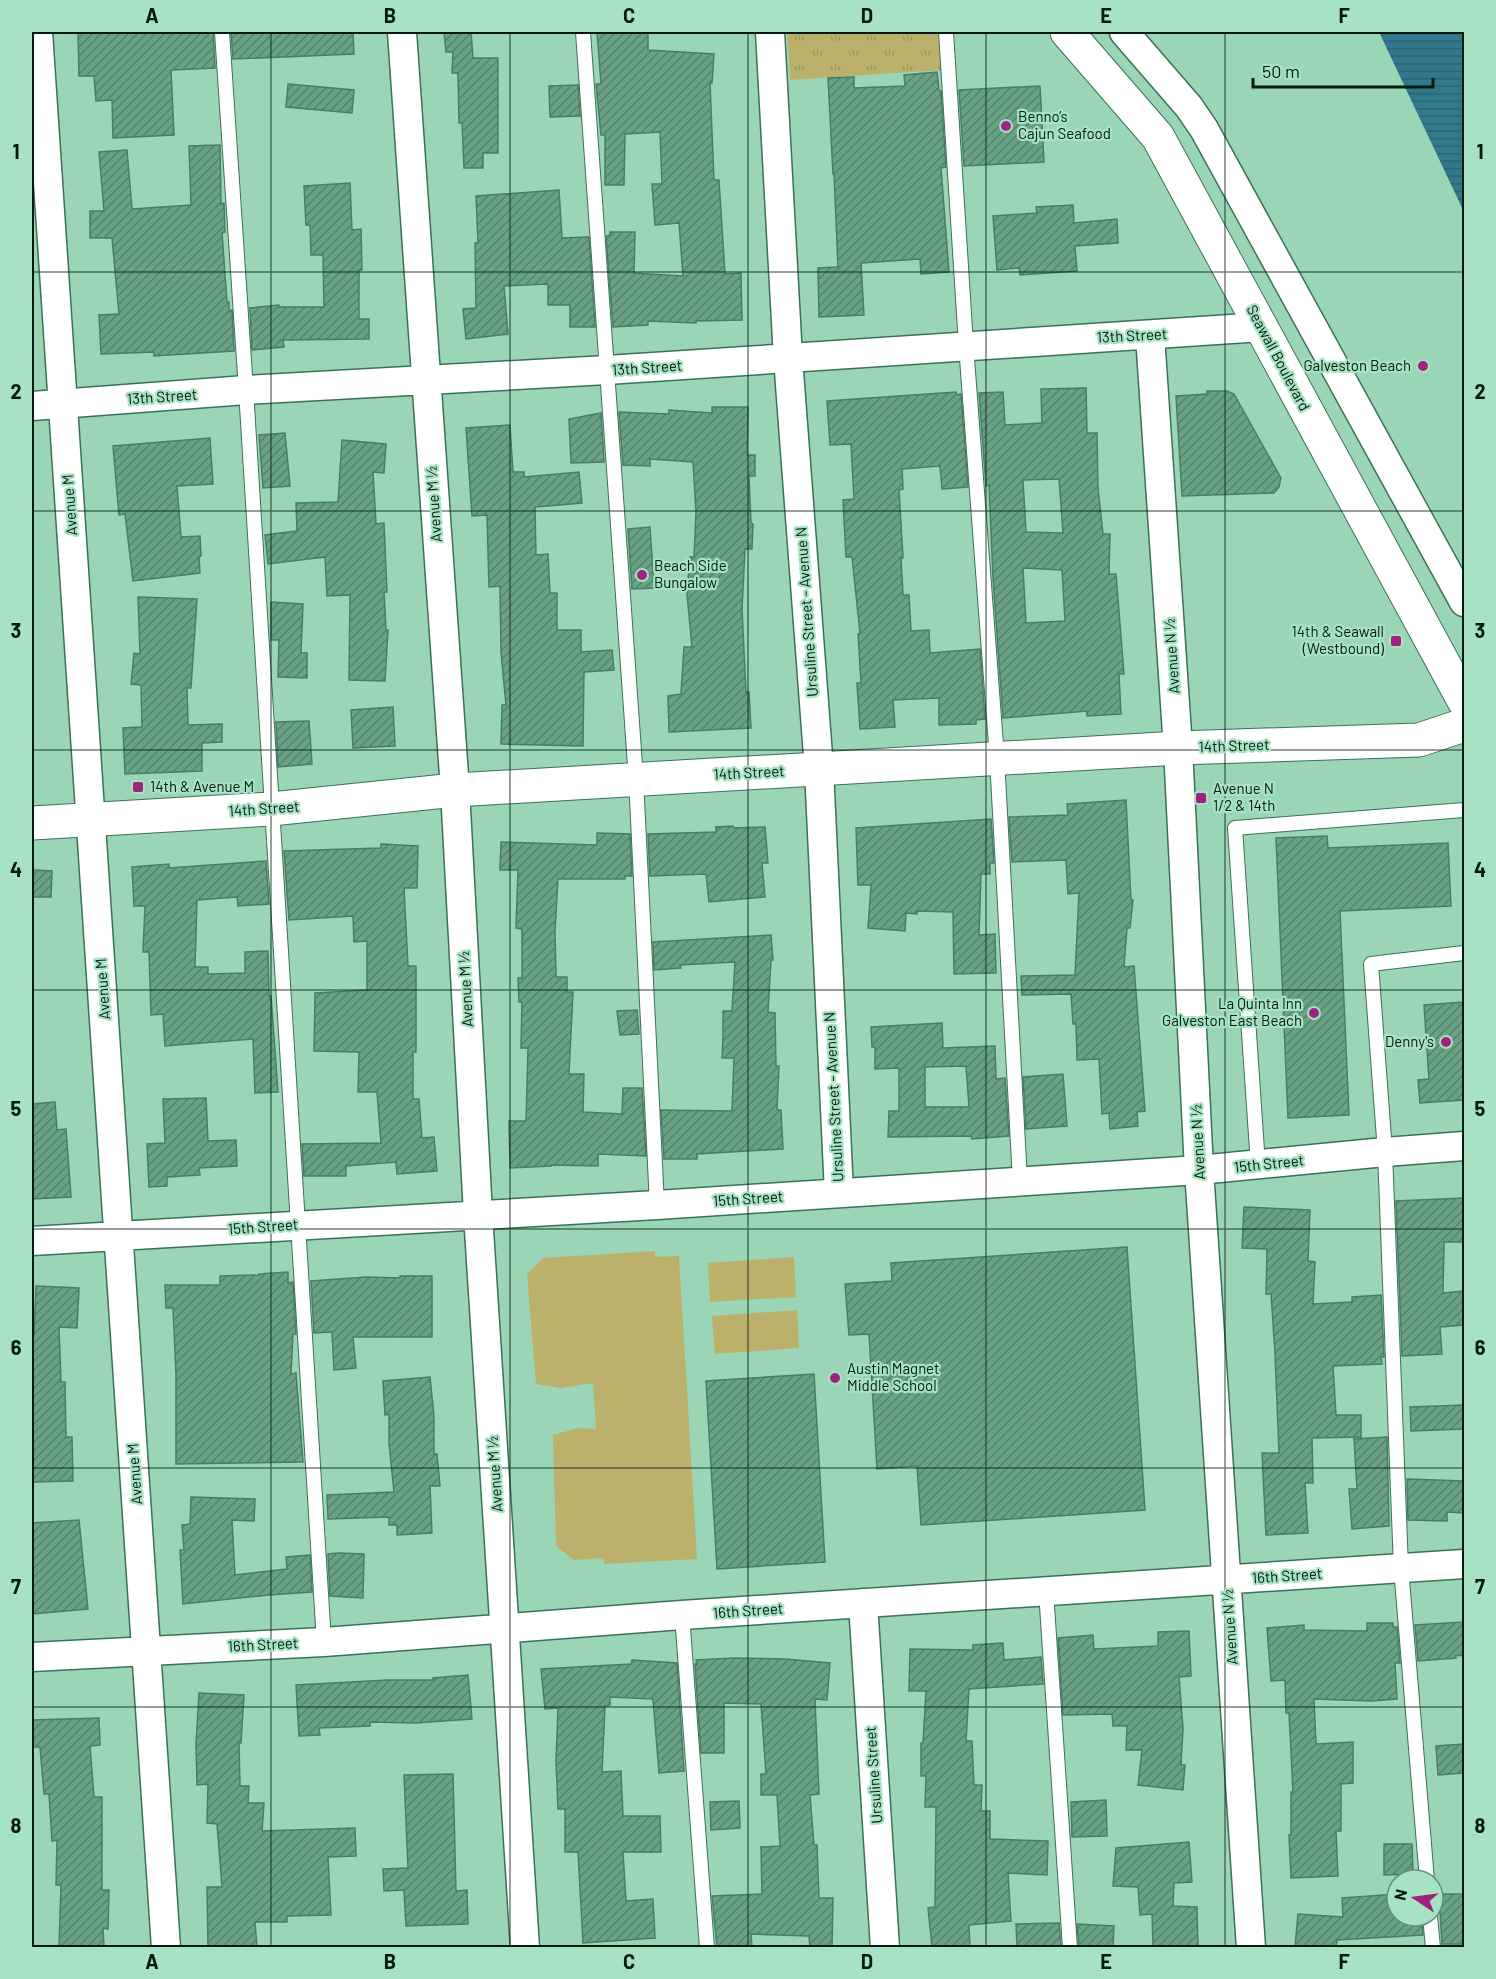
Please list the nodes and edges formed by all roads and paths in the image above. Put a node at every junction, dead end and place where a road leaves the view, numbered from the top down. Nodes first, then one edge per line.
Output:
1 (38, 32) edge
2 (222, 32) edge
3 (402, 32) edge
4 (583, 32) edge
5 (770, 32) edge
6 (946, 32) edge
7 (1067, 32) edge
8 (1124, 32) edge
9 (1262, 327) junction
10 (1150, 336) junction
11 (966, 345) junction
12 (788, 358) junction
13 (607, 370) junction
14 (425, 382) junction
15 (246, 390) junction
16 (63, 404) junction
17 (32, 406) edge
18 (1464, 602) edge
19 (1464, 701) edge
20 (1464, 725) edge
21 (1178, 748) junction
22 (997, 758) junction
23 (819, 769) junction
24 (636, 779) junction
25 (455, 790) junction
26 (272, 809) junction
27 (1462, 810) edge
28 (92, 819) junction
29 (32, 823) edge
30 (1464, 824) edge
31 (1464, 953) edge
32 (1464, 1146) edge
33 (1385, 1152) junction
34 (1258, 1165) junction
35 (1199, 1170) junction
36 (1020, 1181) junction
37 (839, 1193) junction
38 (657, 1205) junction
39 (478, 1214) junction
40 (299, 1224) junction
41 (119, 1236) junction
42 (32, 1241) edge
43 (1464, 1563) edge
44 (1401, 1568) junction
45 (1227, 1580) junction
46 (1046, 1591) junction
47 (863, 1603) junction
48 (682, 1615) junction
49 (505, 1628) junction
50 (324, 1642) junction
51 (148, 1650) junction
52 (32, 1658) edge
53 (1426, 1868) edge
54 (1431, 1928) edge
55 (166, 1947) edge
56 (525, 1947) edge
57 (707, 1947) edge
58 (885, 1947) edge
59 (1070, 1947) edge
60 (1251, 1947) edge
61 (1433, 1947) edge

1 - 16 street, Avenue M
2 - 15 lane
3 - 14 street, Avenue M ½
4 - 13 lane
5 - 12 street, Ursuline Street - Avenue N
6 - 11 lane
7 - 9 main road, Seawall Boulevard
8 - 18 street
9 - 10 street, 13th Street
9 - 19 main road, Seawall Boulevard
10 - 11 street, 13th Street
10 - 21 street, Avenue N ½
11 - 12 street, 13th Street
11 - 22 lane
12 - 13 street, 13th Street
12 - 23 street, Ursuline Street - Avenue N
13 - 14 street, 13th Street
13 - 24 lane
14 - 15 street, 13th Street
14 - 25 street, Avenue M ½
15 - 16 street, 13th Street
15 - 26 lane
16 - 17 street, 13th Street
16 - 28 street, Avenue M
20 - 21 main road, 14th Street
21 - 22 main road, 14th Street
21 - 35 street, Avenue N ½
22 - 23 main road, 14th Street
22 - 36 lane
23 - 24 main road, 14th Street
23 - 37 street, Ursuline Street - Avenue N
24 - 25 main road, 14th Street
24 - 38 lane
25 - 26 main road, 14th Street
25 - 39 street, Avenue M ½
26 - 28 main road, 14th Street
26 - 40 lane
27 - 30 lane
27 - 34 lane
28 - 29 main road, 14th Street
28 - 41 street, Avenue M
31 - 33 lane
32 - 33 street, 15th Street
33 - 34 street, 15th Street
33 - 44 lane
34 - 35 street, 15th Street
35 - 36 street, 15th Street
35 - 45 street, Avenue N ½
36 - 37 street, 15th Street
37 - 38 street, 15th Street
38 - 39 street, 15th Street
39 - 40 street, 15th Street
39 - 49 street, Avenue M ½
40 - 41 street, 15th Street
40 - 50 lane
41 - 42 street, 15th Street
41 - 51 street, Avenue M
43 - 44 street, 16th Street
44 - 45 street, 16th Street
44 - 53 lane
45 - 46 street, 16th Street
45 - 60 street, Avenue N ½
46 - 47 street, 16th Street
46 - 59 lane
47 - 48 street, 16th Street
47 - 58 street, Ursuline Street
48 - 49 street, 16th Street
48 - 57 lane
49 - 50 street, 16th Street
49 - 56 street, Avenue M ½
50 - 51 street, 16th Street
51 - 52 street, 16th Street
51 - 55 street, Avenue M
54 - 61 lane

